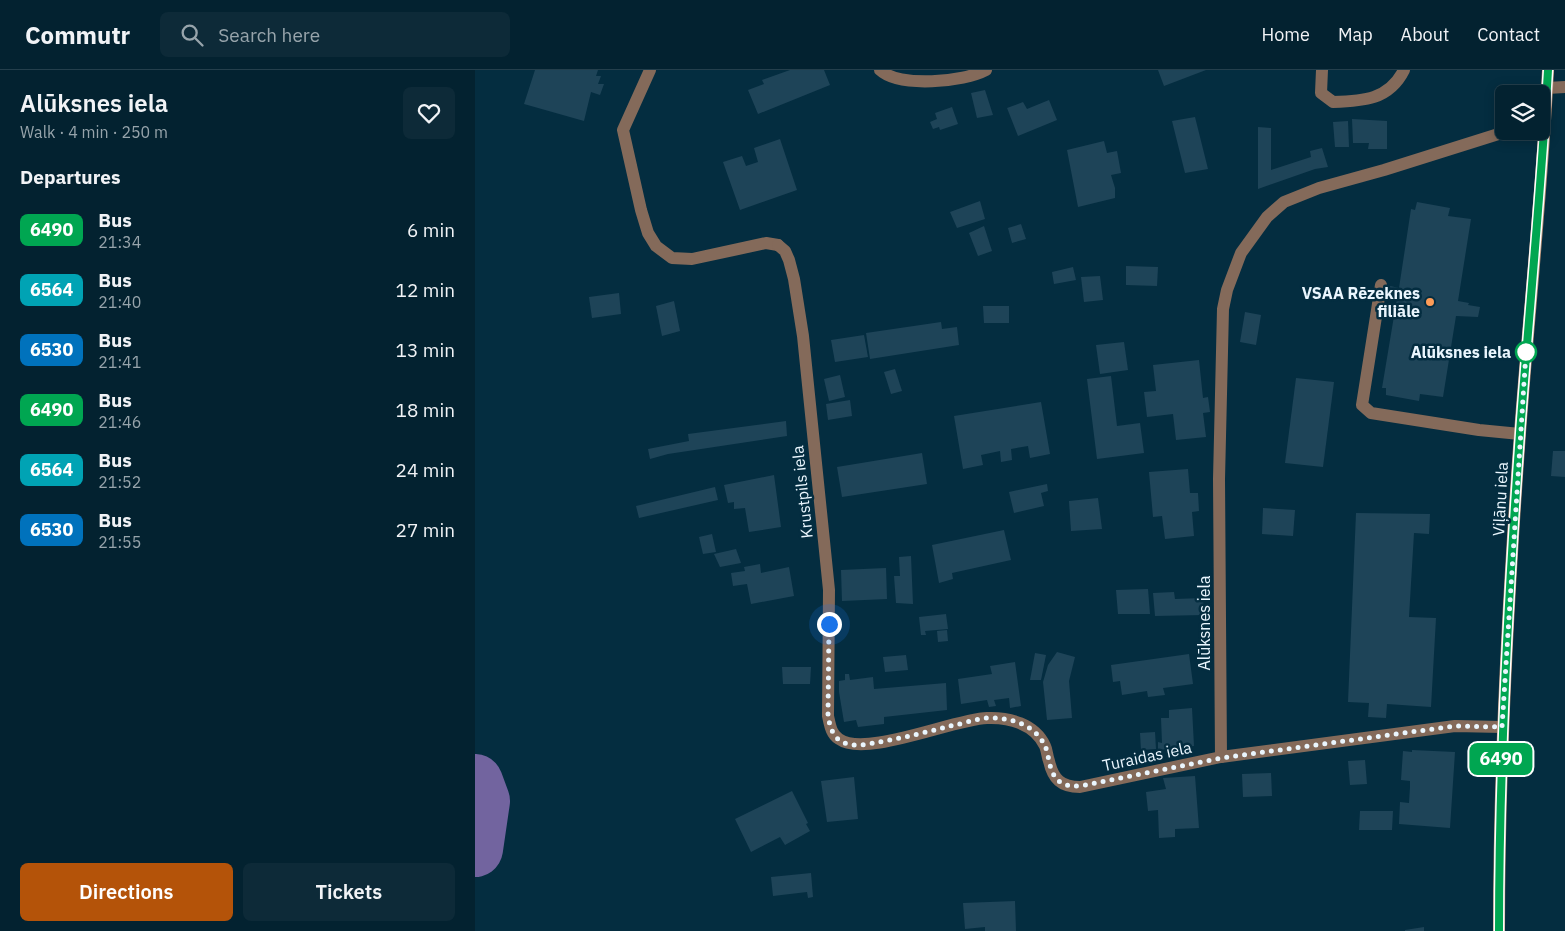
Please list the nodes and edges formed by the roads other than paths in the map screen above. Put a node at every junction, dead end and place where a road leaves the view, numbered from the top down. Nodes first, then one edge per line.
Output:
1 (649, 70) edge
2 (880, 70) edge
3 (986, 70) edge
4 (1322, 70) edge
5 (1404, 70) edge
6 (1548, 70) edge
7 (1547, 85) edge
8 (1565, 87) edge
9 (1550, 88) edge
10 (1495, 135) edge
11 (1542, 140) edge
12 (1381, 285) dead end
13 (1520, 434) junction
14 (1502, 727) junction
15 (837, 738) joint
16 (1221, 758) junction
17 (1499, 931) edge

1 - 15 street, Krustpils iela
2 - 3 street
4 - 5 street
6 - 7 main road, Viļānu iela
8 - 9 street
10 - 16 street, Alūksnes iela
11 - 13 main road, Viļānu iela
12 - 13 street
13 - 14 main road, Viļānu iela
14 - 16 street, Turaidas iela
14 - 17 main road, Viļānu iela
15 - 16 street, Turaidas iela

